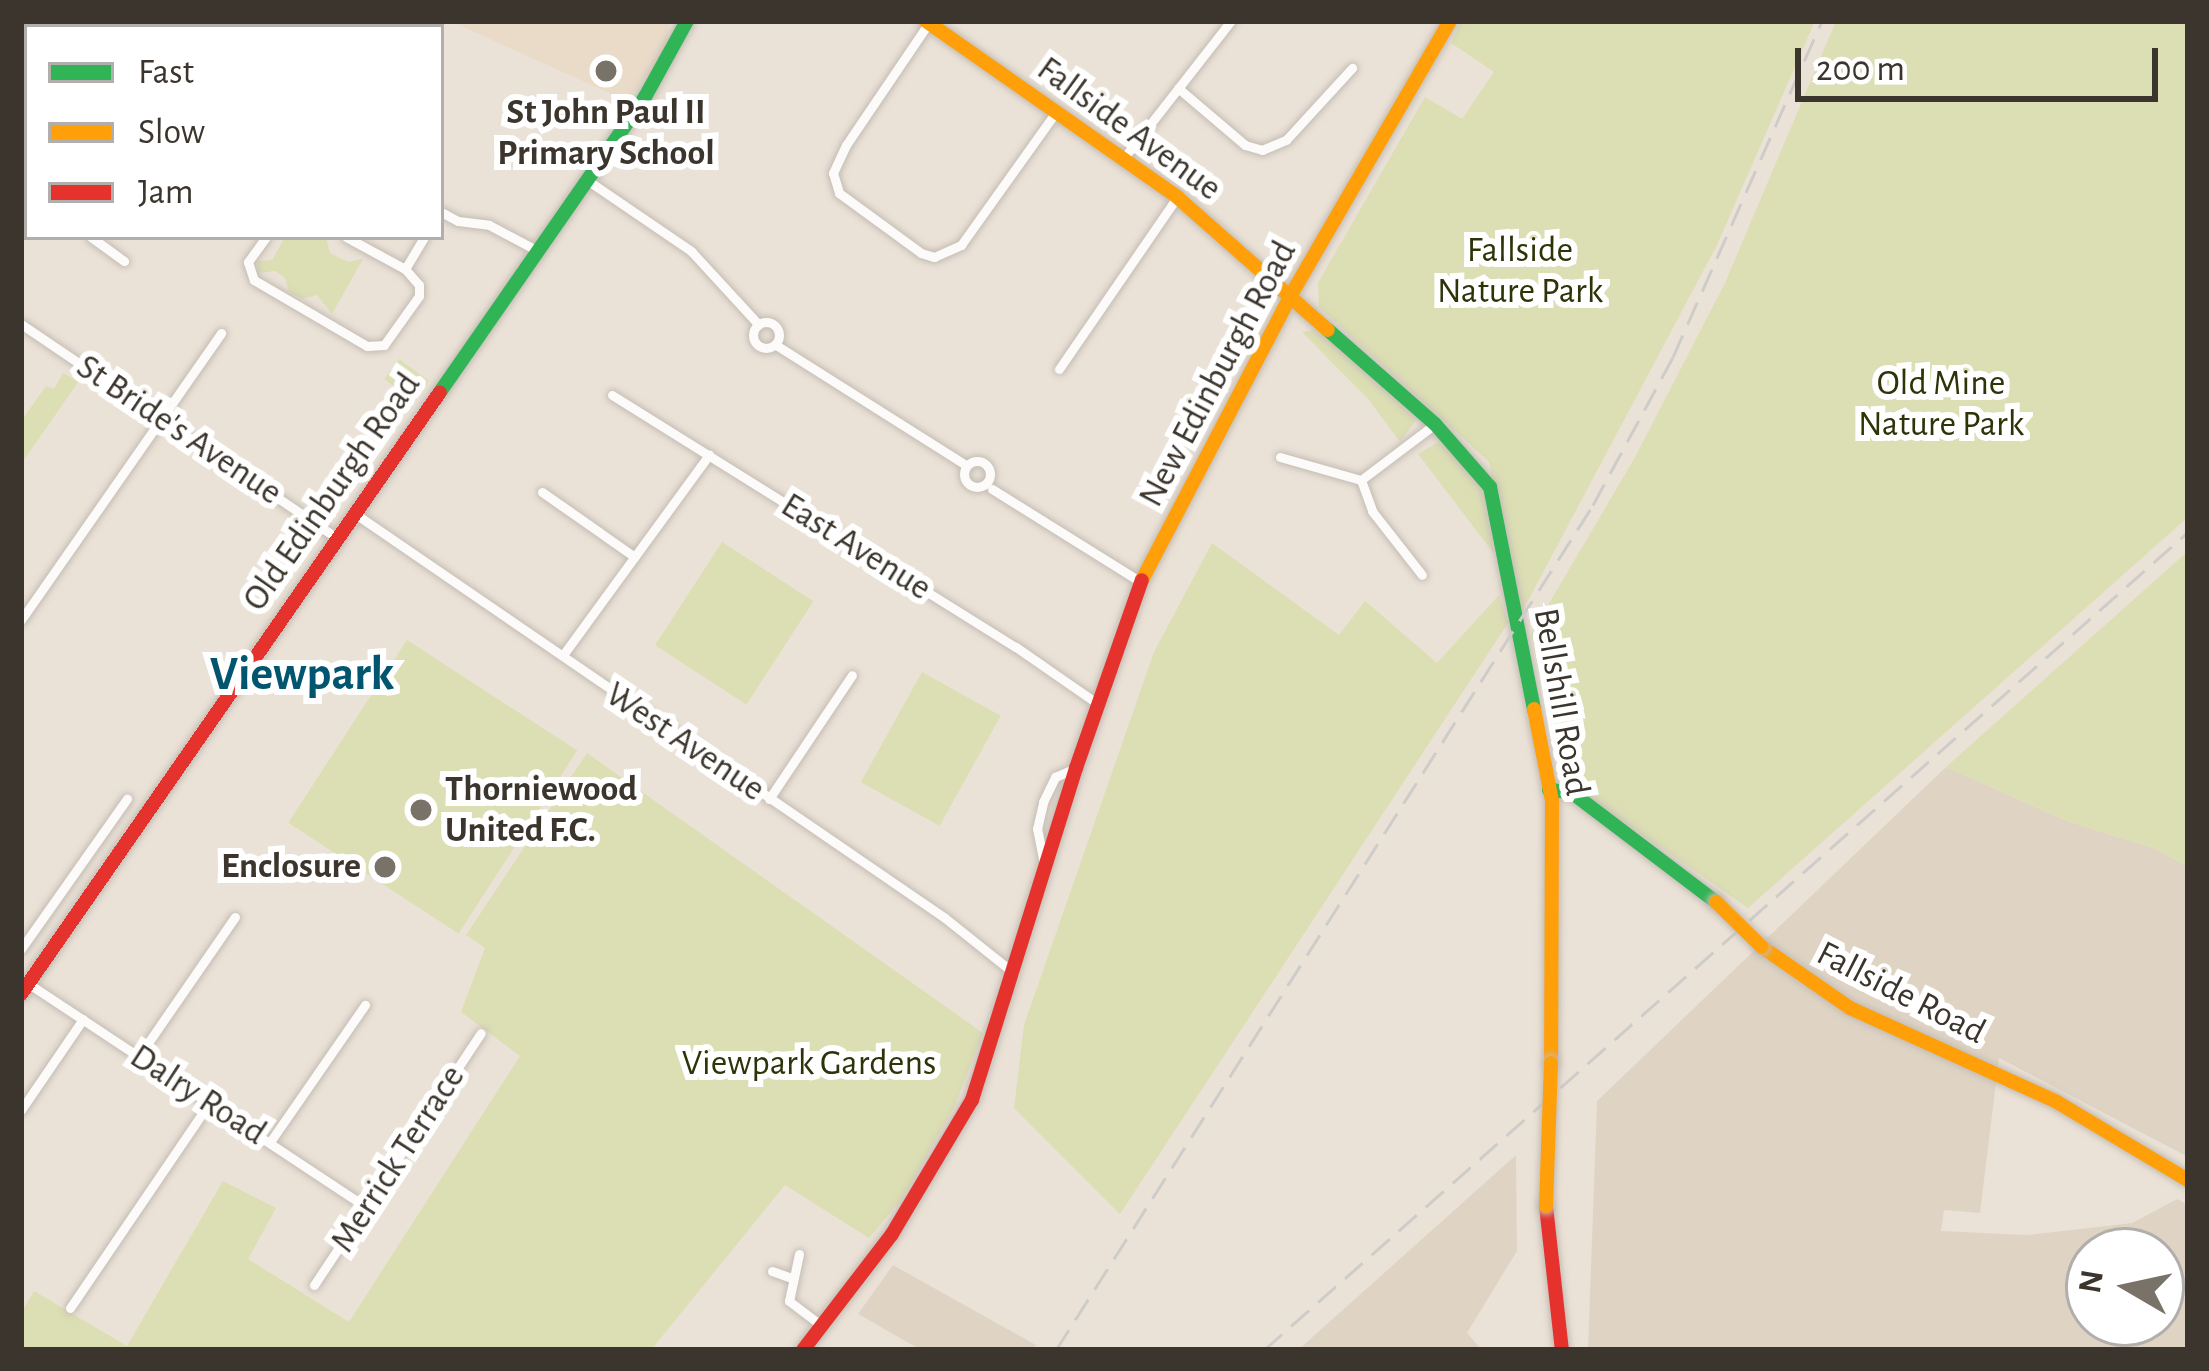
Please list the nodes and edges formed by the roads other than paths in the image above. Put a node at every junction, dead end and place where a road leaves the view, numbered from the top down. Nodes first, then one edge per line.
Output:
1 (687, 21) edge
2 (1231, 21) edge
3 (928, 22) edge
4 (1448, 22) edge
5 (1352, 68) dead end
6 (1178, 88) junction
7 (1056, 112) junction
8 (1124, 159) junction
9 (587, 180) junction
10 (1177, 197) junction
11 (444, 214) edge
12 (95, 240) edge
13 (264, 240) edge
14 (352, 240) edge
15 (422, 240) edge
16 (538, 251) junction
17 (124, 261) dead end
18 (405, 269) junction
19 (1291, 295) junction
20 (21, 324) edge
21 (759, 325) junction
22 (221, 333) dead end
23 (776, 345) junction
24 (1059, 369) dead end
25 (612, 395) dead end
26 (165, 417) junction
27 (1435, 424) junction
28 (709, 455) junction
29 (1280, 457) dead end
30 (966, 465) dead end
31 (1361, 481) junction
32 (992, 489) dead end
33 (542, 492) dead end
34 (354, 513) junction
35 (337, 538) junction
36 (635, 557) junction
37 (1422, 575) dead end
38 (1141, 582) junction
39 (21, 620) edge
40 (563, 655) junction
41 (852, 675) dead end
42 (1098, 704) junction
43 (1549, 790) junction
44 (127, 799) dead end
45 (769, 799) junction
46 (235, 917) dead end
47 (21, 950) edge
48 (1015, 974) junction
49 (25, 989) edge
50 (365, 1005) dead end
51 (82, 1019) junction
52 (481, 1033) dead end
53 (139, 1056) junction
54 (210, 1102) junction
55 (21, 1110) edge
56 (270, 1142) junction
57 (2188, 1180) edge
58 (367, 1208) junction
59 (799, 1254) dead end
60 (772, 1271) dead end
61 (791, 1278) junction
62 (314, 1285) dead end
63 (70, 1308) dead end
64 (822, 1326) junction
65 (803, 1350) edge
66 (1562, 1350) edge

1 - 9 main road, Old Edinburgh Road
2 - 6 street
3 - 7 main road, Fallside Avenue
3 - 7 street
4 - 19 main road, New Edinburgh Road
5 - 6 street
6 - 8 street
7 - 8 main road, Fallside Avenue
8 - 10 main road, Fallside Avenue
9 - 16 main road, Old Edinburgh Road
9 - 21 street
10 - 19 main road, Fallside Avenue
10 - 24 street
11 - 16 street
12 - 17 street
13 - 18 street
14 - 18 street
15 - 18 street
16 - 34 main road, Old Edinburgh Road
19 - 27 main road, Bellshill Road
19 - 38 main road, New Edinburgh Road
20 - 26 street, St Bride's Avenue
21 - 23 street
21 - 23 street
22 - 26 street
23 - 30 street
25 - 28 street, East Avenue
26 - 35 street, St Bride's Avenue
26 - 39 street
27 - 31 street
27 - 43 main road, Bellshill Road
28 - 36 street
28 - 42 street, East Avenue
29 - 31 street
31 - 37 street
32 - 38 street
33 - 36 street
34 - 35 main road, Old Edinburgh Road
34 - 40 street, West Avenue
35 - 49 main road, Old Edinburgh Road
36 - 40 street
38 - 42 main road, New Edinburgh Road
40 - 45 street, West Avenue
41 - 45 street
42 - 48 main road, New Edinburgh Road
43 - 57 main road, Fallside Road, bridge
43 - 66 main road, Bellshill Road, bridge
44 - 47 street
45 - 48 street, West Avenue
46 - 53 street
48 - 64 main road, New Edinburgh Road
49 - 51 street, Dalry Road
50 - 56 street
51 - 53 street, Dalry Road
51 - 55 street
52 - 58 street, Merrick Terrace
53 - 54 street, Dalry Road
54 - 56 street, Dalry Road
54 - 63 street
56 - 58 street, Dalry Road
58 - 62 street, Merrick Terrace
59 - 61 street
60 - 61 street
61 - 64 street
64 - 65 main road, New Edinburgh Road

